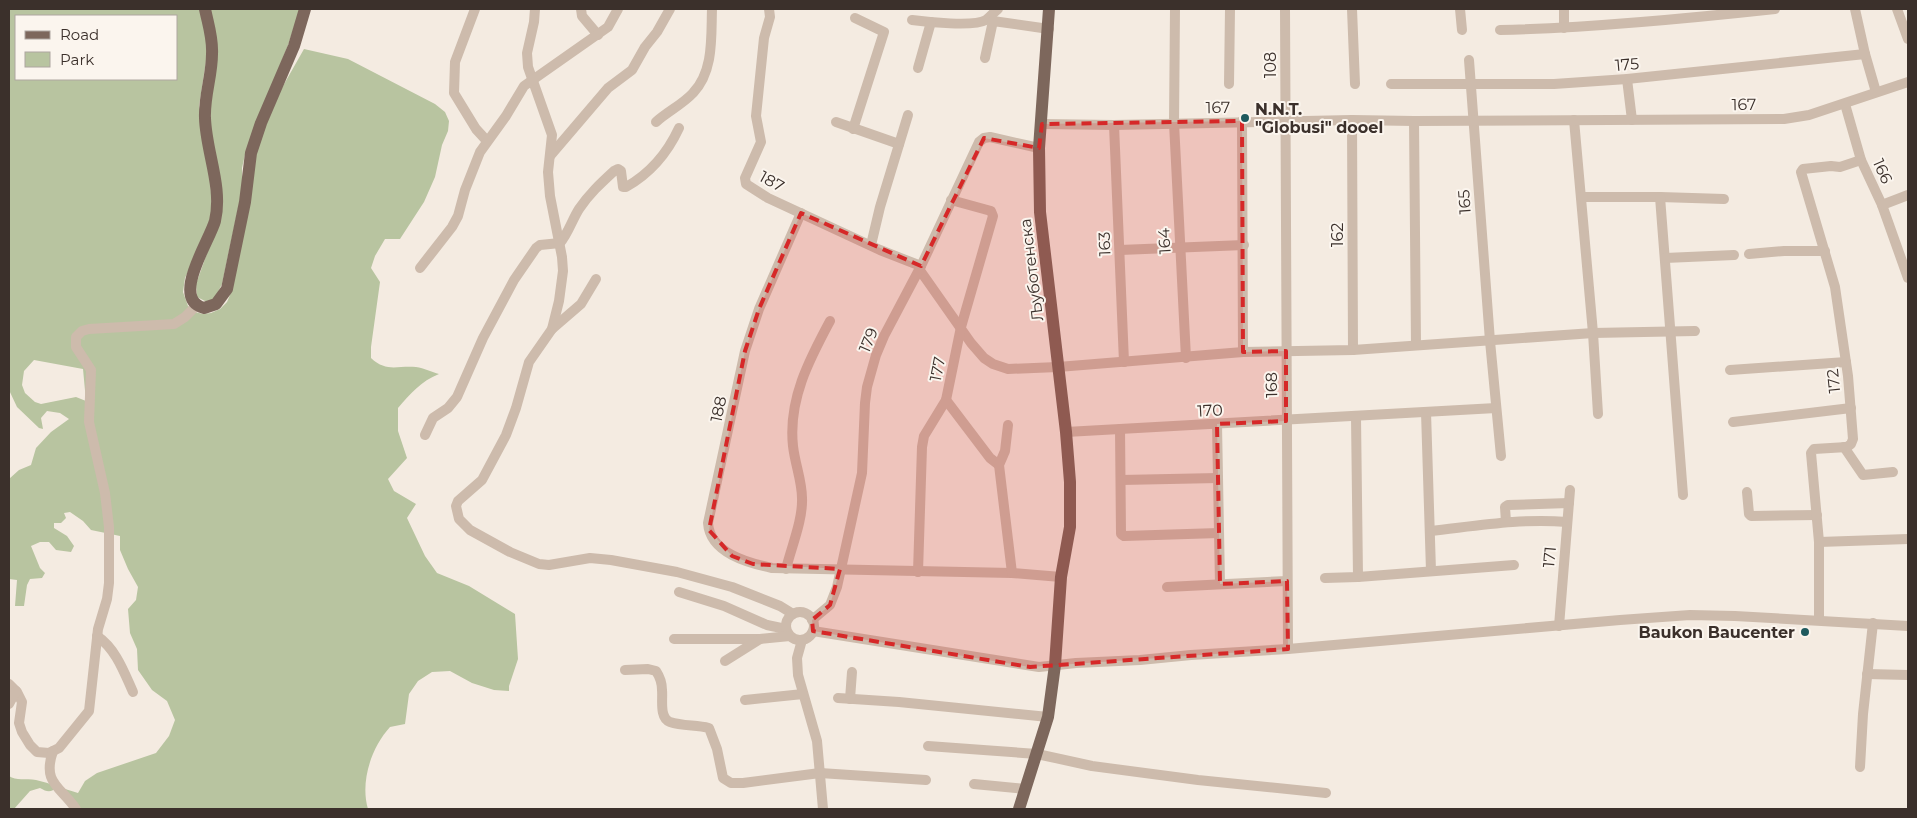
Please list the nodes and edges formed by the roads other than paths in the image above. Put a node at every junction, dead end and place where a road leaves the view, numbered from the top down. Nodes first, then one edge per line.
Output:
1 (205, 9) edge
2 (305, 9) edge
3 (475, 9) edge
4 (535, 9) edge
5 (581, 9) edge
6 (618, 9) edge
7 (670, 9) edge
8 (712, 9) edge
9 (769, 9) edge
10 (998, 9) edge
11 (1049, 9) edge
12 (1175, 9) edge
13 (1230, 9) edge
14 (1285, 9) edge
15 (1352, 9) edge
16 (1460, 9) edge
17 (1564, 9) edge
18 (1775, 9) edge
19 (1855, 9) edge
20 (1897, 9) edge
21 (855, 18) dead end
22 (912, 20) dead end
23 (931, 22) junction
24 (1564, 28) junction
25 (1049, 29) junction
26 (1462, 30) dead end
27 (1500, 30) dead end
28 (598, 35) junction
29 (1908, 39) edge
30 (1865, 54) junction
31 (985, 58) dead end
32 (1469, 60) dead end
33 (918, 68) dead end
34 (531, 79) junction
35 (1627, 79) junction
36 (1908, 82) edge
37 (1471, 83) junction
38 (1229, 84) dead end
39 (1355, 84) dead end
40 (1391, 84) dead end
41 (1876, 92) junction
42 (1845, 104) junction
43 (908, 115) dead end
44 (1352, 120) junction
45 (1574, 120) junction
46 (1632, 120) junction
47 (1242, 121) junction
48 (1286, 121) junction
49 (1414, 121) junction
50 (1473, 121) junction
51 (656, 122) dead end
52 (836, 122) dead end
53 (1174, 123) junction
54 (1042, 124) junction
55 (1114, 125) junction
56 (679, 128) dead end
57 (853, 129) junction
58 (487, 141) junction
59 (899, 144) junction
60 (1039, 148) junction
61 (550, 156) junction
62 (1861, 160) junction
63 (1908, 195) edge
64 (1582, 197) junction
65 (1660, 197) junction
66 (1724, 199) dead end
67 (951, 200) junction
68 (1882, 205) junction
69 (801, 213) junction
70 (560, 243) junction
71 (1244, 244) junction
72 (872, 246) junction
73 (1179, 248) junction
74 (1120, 250) junction
75 (1824, 251) junction
76 (1749, 254) dead end
77 (1734, 255) dead end
78 (1665, 258) junction
79 (420, 268) dead end
80 (920, 268) junction
81 (1908, 278) edge
82 (596, 279) dead end
83 (197, 305) junction
84 (830, 320) dead end
85 (961, 328) junction
86 (552, 329) junction
87 (1671, 331) junction
88 (1695, 331) dead end
89 (1593, 333) junction
90 (1490, 341) junction
91 (1416, 345) junction
92 (1286, 350) junction
93 (1352, 350) junction
94 (1243, 352) junction
95 (1186, 358) junction
96 (1124, 362) junction
97 (1846, 362) junction
98 (1058, 368) junction
99 (1730, 370) dead end
100 (946, 400) junction
101 (1496, 408) junction
102 (1851, 408) junction
103 (1426, 412) junction
104 (1598, 414) dead end
105 (1356, 417) junction
106 (1286, 421) junction
107 (1733, 422) dead end
108 (1217, 424) junction
109 (1008, 425) dead end
110 (1120, 429) junction
111 (1066, 432) junction
112 (425, 435) dead end
113 (1844, 447) junction
114 (1501, 456) dead end
115 (999, 465) junction
116 (1893, 472) dead end
117 (1218, 478) junction
118 (1121, 480) junction
119 (1570, 490) dead end
120 (1747, 492) dead end
121 (1684, 495) dead end
122 (1569, 503) junction
123 (1817, 515) junction
124 (1506, 522) junction
125 (1567, 522) junction
126 (1430, 531) junction
127 (1218, 533) junction
128 (1908, 539) edge
129 (1819, 542) junction
130 (1514, 565) dead end
131 (786, 569) junction
132 (840, 569) junction
133 (918, 572) junction
134 (1431, 572) junction
135 (1012, 574) junction
136 (1358, 576) junction
137 (1061, 577) junction
138 (1325, 578) dead end
139 (1287, 581) junction
140 (1220, 584) junction
141 (1167, 587) dead end
142 (679, 592) dead end
143 (793, 614) junction
144 (812, 620) junction
145 (1819, 620) junction
146 (1873, 623) junction
147 (1559, 626) junction
148 (1908, 626) edge
149 (813, 631) junction
150 (788, 632) junction
151 (97, 636) junction
152 (674, 639) dead end
153 (760, 639) junction
154 (802, 640) junction
155 (1288, 649) junction
156 (725, 661) dead end
157 (1055, 665) junction
158 (625, 670) dead end
159 (852, 672) dead end
160 (1867, 674) junction
161 (1908, 675) edge
162 (13, 687) edge
163 (133, 692) dead end
164 (803, 694) junction
165 (838, 698) dead end
166 (850, 699) junction
167 (744, 700) dead end
168 (9, 704) edge
169 (1048, 717) junction
170 (928, 746) dead end
171 (53, 751) junction
172 (1037, 754) junction
173 (1860, 767) dead end
174 (820, 773) junction
175 (926, 780) dead end
176 (974, 784) dead end
177 (1025, 789) junction
178 (1326, 793) dead end
179 (76, 809) edge
180 (823, 809) edge
181 (1021, 809) edge

1 - 83 main road
2 - 83 main road
3 - 58 street
4 - 34 street
5 - 28 street
6 - 28 street
7 - 61 street
8 - 51 street
9 - 69 street, 187
10 - 23 street
11 - 25 main road, Љуботенска
12 - 53 street, 164
13 - 38 street
14 - 48 street, 108
15 - 39 street
16 - 26 street
17 - 24 street
18 - 24 street
19 - 30 street
20 - 29 street
21 - 57 street
22 - 23 street
23 - 33 street
24 - 27 street
25 - 31 street
25 - 54 main road, Љуботенска
28 - 34 street
30 - 35 street, 175
30 - 41 street
32 - 37 street, 165
34 - 58 street
34 - 61 street
35 - 37 street, 175
35 - 46 street
36 - 41 street, 167
37 - 40 street, 175
37 - 50 street, 165
41 - 42 street, 167
42 - 46 street, 167
42 - 62 street, 166
43 - 59 street
44 - 48 street, 167
44 - 49 street, 167
44 - 93 street, 162
45 - 46 street, 167
45 - 50 street, 167
45 - 64 street
47 - 48 street, 167
47 - 53 street, 167
47 - 71 street
48 - 92 street, 168
49 - 50 street, 167
49 - 91 street
50 - 90 street, 165
52 - 57 street
53 - 55 street, 167
53 - 73 street, 164
54 - 55 street, 167
54 - 60 main road, Љуботенска
55 - 74 street, 163
56 - 70 street
57 - 59 street
58 - 79 street
59 - 72 street
60 - 67 street, 179
60 - 98 main road, Љуботенска
61 - 70 street
62 - 68 street, 166
62 - 75 street, 172
63 - 68 street
64 - 65 street
64 - 89 street
65 - 66 street
65 - 78 street
67 - 80 street, 179
67 - 85 street, 177
68 - 81 street, 166
69 - 72 street, 187
69 - 131 street, 188
70 - 86 street
70 - 112 street
71 - 73 street
71 - 94 street
72 - 80 street, 187
73 - 74 street
73 - 95 street, 164
74 - 96 street, 163
75 - 76 street
75 - 97 street, 172
77 - 78 street
78 - 87 street
80 - 85 street
80 - 132 street, 179
82 - 86 street
83 - 151 street
84 - 131 street
85 - 98 street
85 - 100 street, 177
86 - 143 street
87 - 88 street
87 - 89 street
87 - 121 street
89 - 90 street
89 - 104 street
90 - 91 street
90 - 101 street, 165
91 - 93 street
92 - 93 street
92 - 94 street
92 - 106 street, 168
94 - 95 street
95 - 96 street
96 - 98 street
97 - 99 street
97 - 102 street, 172
98 - 111 main road, Љуботенска
100 - 115 street
100 - 133 street, 177
101 - 103 street, 170
101 - 114 street, 165
102 - 107 street
102 - 113 street, 172
103 - 105 street, 170
103 - 126 street
105 - 106 street, 170
105 - 136 street
106 - 108 street, 170
106 - 139 street, 168
108 - 110 street, 170
108 - 117 street
109 - 115 street
110 - 111 street, 170
110 - 118 street
111 - 137 main road, Љуботенска
113 - 116 street
113 - 123 street
115 - 135 street
117 - 118 street
117 - 127 street
118 - 127 street
119 - 122 street, 171
120 - 123 street
122 - 124 street
122 - 125 street, 171
123 - 129 street
124 - 125 street
124 - 126 street
125 - 147 street, 171
126 - 134 street
127 - 140 street
128 - 129 street
129 - 145 street
130 - 134 street
131 - 132 street, 188
132 - 133 street, 188
132 - 144 street, 179
133 - 135 street, 188
134 - 136 street
135 - 137 street, 188
136 - 138 street
137 - 157 main road, Љуботенска
139 - 140 street
139 - 155 street, 168
140 - 141 street
142 - 150 street
143 - 144 street
143 - 150 street
144 - 149 street
145 - 146 street
145 - 147 street
146 - 148 street
146 - 160 street
147 - 155 street
149 - 154 street
149 - 157 street
150 - 153 street
150 - 154 street
151 - 163 street
151 - 171 street
152 - 153 street
153 - 156 street
154 - 164 street
155 - 157 street
157 - 169 main road, Љуботенска
158 - 174 street
159 - 166 street
160 - 161 street
160 - 173 street
162 - 168 street
162 - 171 street
164 - 167 street
164 - 174 street
165 - 166 street
166 - 169 street
169 - 172 main road, Љуботенска
170 - 172 street
171 - 179 street
172 - 177 main road, Љуботенска
172 - 178 street
174 - 175 street
174 - 180 street
176 - 177 street
177 - 181 main road, Љуботенска

